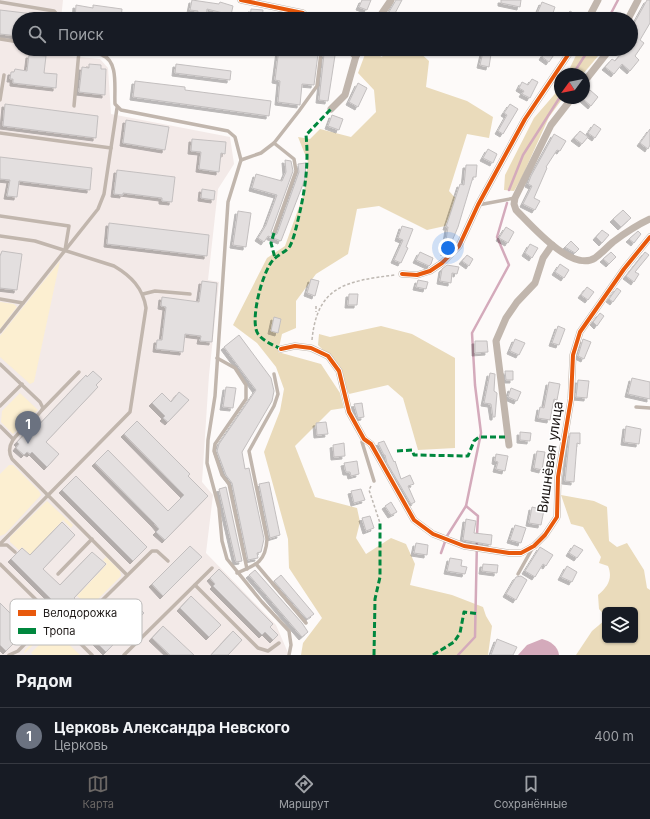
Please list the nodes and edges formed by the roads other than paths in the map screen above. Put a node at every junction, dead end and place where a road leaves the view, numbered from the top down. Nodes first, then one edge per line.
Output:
1 (241, 0) edge
2 (391, 0) edge
3 (598, 0) edge
4 (638, 0) edge
5 (0, 2) edge
6 (55, 12) edge
7 (297, 12) edge
8 (383, 12) edge
9 (592, 12) edge
10 (632, 12) edge
11 (0, 39) edge
12 (12, 41) edge
13 (79, 56) edge
14 (103, 56) edge
15 (321, 56) edge
16 (356, 56) edge
17 (567, 56) edge
18 (604, 56) edge
19 (590, 74) edge
20 (4, 75) dead end
21 (1, 84) edge
22 (0, 100) edge
23 (568, 104) edge
24 (74, 106) dead end
25 (117, 108) junction
26 (331, 109) dead end
27 (0, 133) edge
28 (274, 143) junction
29 (111, 148) junction
30 (241, 160) junction
31 (515, 198) junction
32 (478, 205) junction
33 (0, 216) edge
34 (650, 219) edge
35 (274, 233) dead end
36 (0, 236) edge
37 (650, 237) edge
38 (552, 245) junction
39 (65, 251) junction
40 (402, 274) road end
41 (143, 294) junction
42 (190, 294) dead end
43 (0, 299) edge
44 (23, 303) junction
45 (0, 332) edge
46 (280, 349) dead end
47 (217, 358) junction
48 (0, 364) edge
49 (78, 372) dead end
50 (274, 374) dead end
51 (22, 384) junction
52 (0, 406) edge
53 (636, 406) dead end
54 (650, 408) edge
55 (42, 411) junction
56 (0, 426) edge
57 (364, 438) junction
58 (13, 439) junction
59 (509, 445) dead end
60 (374, 481) road end
61 (48, 496) junction
62 (92, 540) junction
63 (0, 544) edge
64 (534, 546) junction
65 (15, 552) dead end
66 (168, 561) dead end
67 (0, 564) edge
68 (256, 564) junction
69 (212, 568) dead end
70 (247, 569) junction
71 (237, 572) junction
72 (58, 574) dead end
73 (518, 574) dead end
74 (127, 575) junction
75 (195, 585) junction
76 (35, 599) edge
77 (103, 599) edge
78 (306, 623) dead end
79 (142, 637) edge
80 (279, 642) dead end
81 (24, 645) edge
82 (82, 645) edge
83 (134, 645) edge
84 (18, 651) junction
85 (9, 655) edge
86 (22, 655) edge
87 (92, 655) edge
88 (124, 655) edge
89 (289, 655) edge

1 - 7 street
2 - 8 street
3 - 9 street
4 - 10 street
5 - 6 lane
11 - 12 lane
13 - 24 lane
14 - 25 lane
15 - 28 lane
16 - 26 street
17 - 32 street
18 - 19 street
20 - 21 lane
21 - 22 lane
23 - 31 street
25 - 29 lane
25 - 30 lane
27 - 29 lane
28 - 30 lane
28 - 35 lane
29 - 39 lane
30 - 47 lane
31 - 32 lane
31 - 38 street
32 - 40 street
33 - 39 lane
34 - 38 street
36 - 39 lane
37 - 64 street, Вишнёвая улица
38 - 59 street
39 - 41 lane
39 - 44 lane
41 - 42 lane
41 - 61 lane
43 - 44 lane
44 - 45 lane
46 - 57 street
47 - 70 lane
47 - 71 lane
48 - 51 lane
49 - 55 lane
50 - 68 lane
51 - 52 lane
51 - 55 lane
53 - 54 lane
55 - 58 lane
56 - 58 lane
57 - 60 lane
57 - 64 street, Вишнёвая улица
58 - 61 lane
61 - 62 lane
61 - 63 lane
62 - 72 lane
62 - 74 lane
63 - 65 lane
64 - 73 lane
66 - 74 lane
67 - 76 lane
68 - 70 lane
68 - 78 lane
69 - 75 lane
70 - 71 lane
71 - 89 lane
74 - 77 lane
75 - 79 lane
75 - 80 lane
81 - 84 lane
82 - 87 lane
83 - 88 lane
84 - 85 lane
84 - 86 lane

